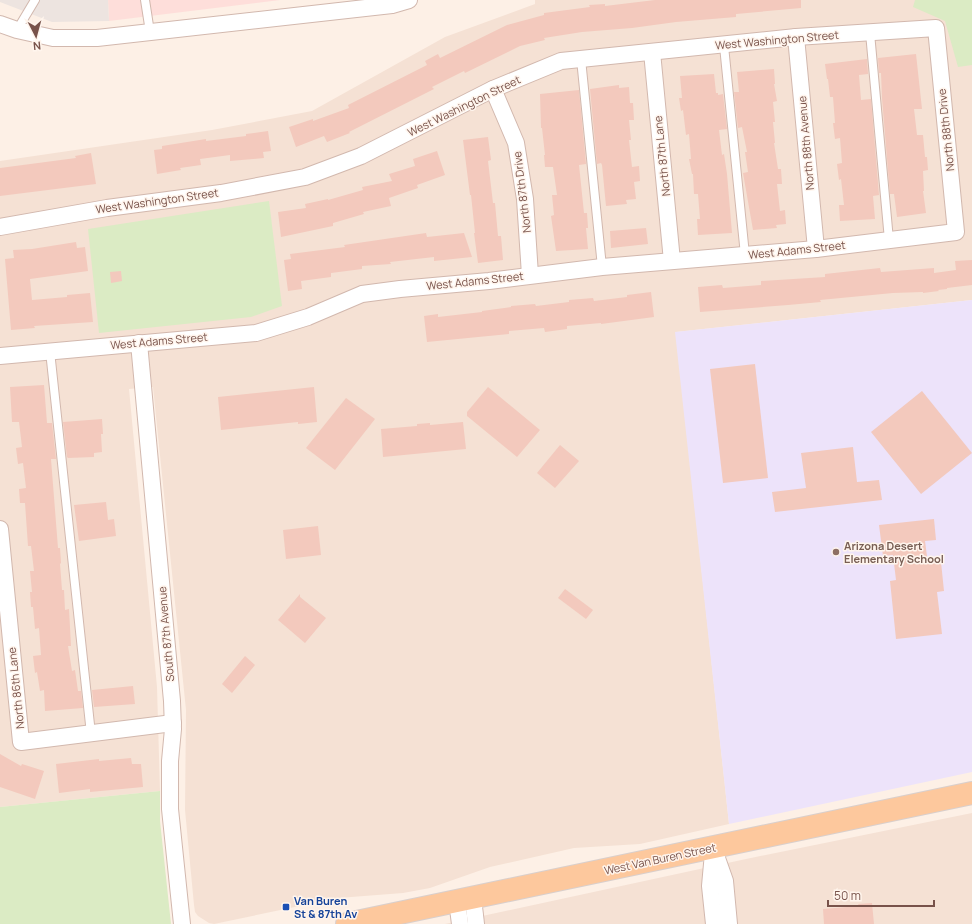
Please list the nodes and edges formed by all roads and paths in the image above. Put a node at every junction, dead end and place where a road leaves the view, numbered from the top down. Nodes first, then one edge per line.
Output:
1 (35, 0) edge
2 (145, 0) edge
3 (409, 0) edge
4 (0, 24) edge
5 (936, 28) joint
6 (17, 30) junction
7 (150, 32) junction
8 (870, 32) junction
9 (796, 37) junction
10 (724, 46) junction
11 (652, 52) junction
12 (580, 59) junction
13 (493, 89) junction
14 (0, 227) edge
15 (956, 232) joint
16 (889, 240) junction
17 (816, 249) junction
18 (745, 255) junction
19 (672, 261) junction
20 (602, 267) junction
21 (530, 276) junction
22 (139, 343) junction
23 (50, 351) junction
24 (0, 356) edge
25 (0, 530) edge
26 (173, 723) junction
27 (92, 734) junction
28 (972, 793) edge
29 (713, 847) junction
30 (465, 899) junction
31 (182, 924) edge
32 (347, 924) edge
33 (460, 924) edge
34 (476, 924) edge
35 (714, 924) edge
36 (729, 924) edge

1 - 6 lane
2 - 7 lane
3 - 7 street
4 - 6 street
5 - 8 street, West Washington Street
5 - 15 street, North 88th Drive
6 - 7 street
8 - 9 street, West Washington Street
8 - 16 lane
9 - 10 street, West Washington Street
9 - 17 street, North 88th Avenue
10 - 11 street, West Washington Street
10 - 18 lane
11 - 12 street, West Washington Street
11 - 19 street, North 87th Lane
12 - 13 street, West Washington Street
12 - 20 lane
13 - 14 street, West Washington Street
13 - 21 street, North 87th Drive
15 - 16 street, West Adams Street
16 - 17 street, West Adams Street
17 - 18 street, West Adams Street
18 - 19 street, West Adams Street
19 - 20 street, West Adams Street
20 - 21 street, West Adams Street
21 - 22 street, West Adams Street
22 - 23 street, West Adams Street
22 - 26 street, South 87th Avenue
23 - 24 street, West Adams Street
23 - 27 lane
25 - 27 street, North 86th Lane
26 - 27 street, North 86th Lane
26 - 31 street, South 87th Avenue
28 - 29 main road, West Van Buren Street
29 - 30 main road, West Van Buren Street
29 - 35 street
29 - 36 street
30 - 32 main road, West Van Buren Street
30 - 33 street
30 - 34 street

